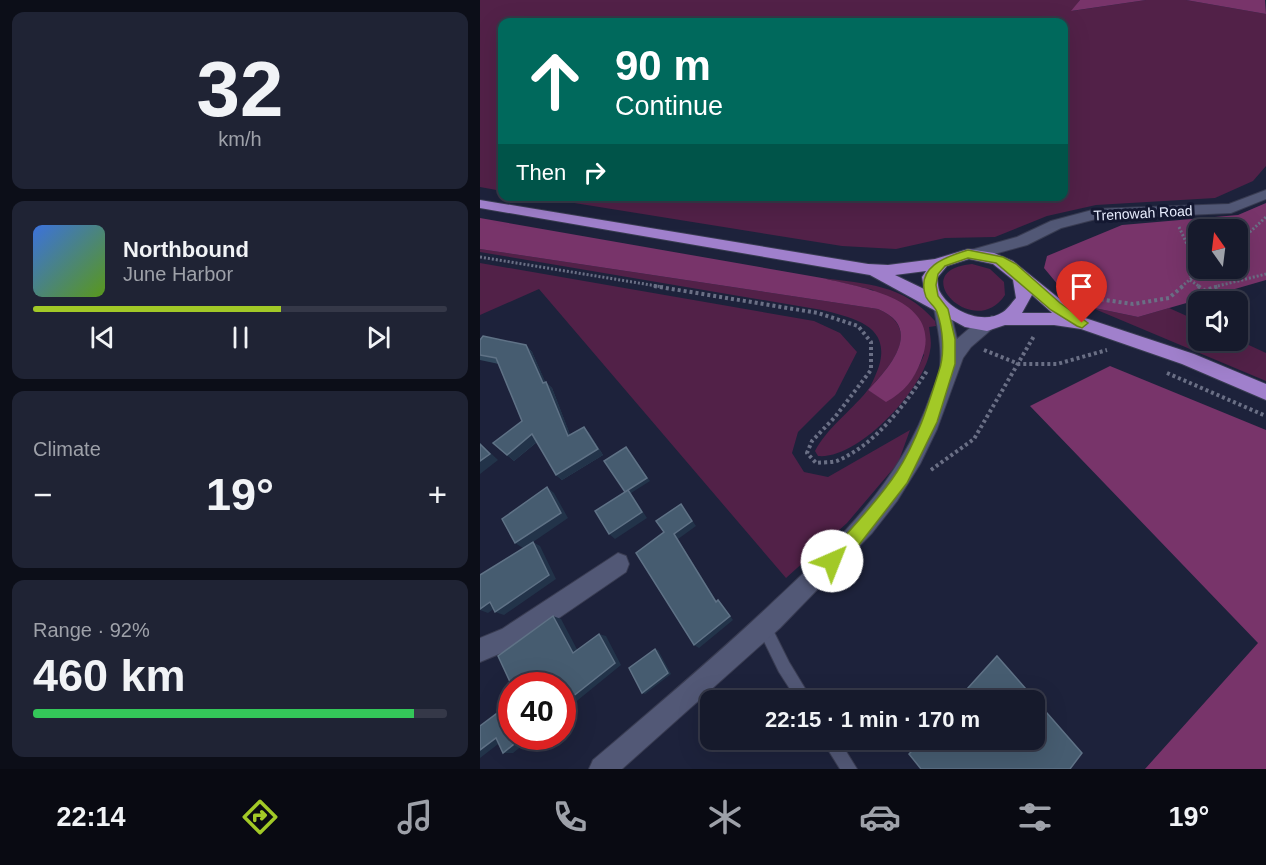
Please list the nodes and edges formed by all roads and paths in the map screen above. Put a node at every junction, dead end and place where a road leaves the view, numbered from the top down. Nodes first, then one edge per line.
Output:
1 (1266, 194) edge
2 (480, 204) edge
3 (1172, 211) junction
4 (1266, 217) edge
5 (1248, 234) edge
6 (1022, 241) junction
7 (976, 254) junction
8 (480, 257) edge
9 (940, 264) junction
10 (868, 269) junction
11 (1014, 270) junction
12 (1266, 274) edge
13 (1190, 280) junction
14 (940, 306) junction
15 (1048, 311) junction
16 (997, 320) junction
17 (965, 341) junction
18 (1118, 354) dead end
19 (948, 364) junction
20 (1019, 364) junction
21 (929, 368) dead end
22 (1159, 370) dead end
23 (1266, 392) edge
24 (1266, 417) edge
25 (902, 478) junction
26 (618, 564) dead end
27 (764, 627) junction
28 (480, 650) edge
29 (799, 690) edge
30 (837, 750) edge
31 (602, 769) edge
32 (849, 769) edge

1 - 3 street, Trenowah Road
2 - 10 highway
3 - 6 street, Trenowah Road
3 - 13 path
4 - 5 path
6 - 7 street, Trenowah Road
6 - 11 street
7 - 9 highway
7 - 11 highway
8 - 21 path
9 - 10 highway
9 - 14 highway
10 - 14 highway
11 - 15 highway
11 - 16 highway
12 - 13 path
13 - 15 path
14 - 16 highway
14 - 19 street
15 - 16 highway
15 - 20 path
15 - 23 highway
16 - 17 street
17 - 19 street
17 - 20 path
18 - 20 path
19 - 25 street
20 - 25 path
22 - 24 path
25 - 27 street
26 - 28 street
27 - 29 lane
27 - 31 street
30 - 32 lane

